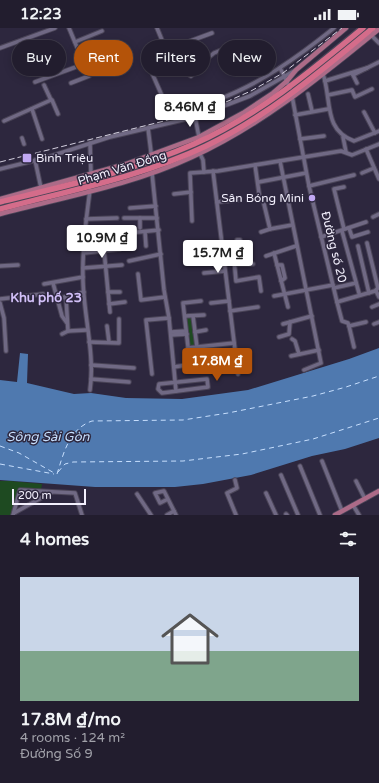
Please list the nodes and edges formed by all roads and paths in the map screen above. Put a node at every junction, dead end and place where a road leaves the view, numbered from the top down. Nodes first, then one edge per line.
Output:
1 (55, 28) edge
2 (69, 28) edge
3 (157, 28) edge
4 (334, 28) edge
5 (346, 28) edge
6 (363, 28) edge
7 (379, 29) edge
8 (102, 31) dead end
9 (371, 32) edge
10 (212, 33) dead end
11 (74, 40) edge
12 (80, 40) edge
13 (162, 40) edge
14 (193, 40) edge
15 (379, 43) edge
16 (0, 48) edge
17 (379, 62) edge
18 (74, 68) edge
19 (280, 68) junction
20 (323, 74) junction
21 (353, 74) junction
22 (89, 76) dead end
23 (153, 76) edge
24 (286, 79) junction
25 (325, 81) junction
26 (36, 82) dead end
27 (71, 83) dead end
28 (357, 83) dead end
29 (44, 85) dead end
30 (372, 89) dead end
31 (291, 93) junction
32 (308, 94) dead end
33 (328, 95) junction
34 (51, 100) junction
35 (32, 109) junction
36 (328, 109) junction
37 (312, 111) junction
38 (364, 112) dead end
39 (58, 114) dead end
40 (295, 115) junction
41 (195, 117) junction
42 (4, 121) dead end
43 (148, 128) junction
44 (377, 132) edge
45 (324, 136) dead end
46 (199, 137) junction
47 (343, 137) junction
48 (22, 138) dead end
49 (42, 139) dead end
50 (300, 139) junction
51 (90, 143) junction
52 (24, 144) dead end
53 (379, 144) edge
54 (366, 148) junction
55 (199, 152) junction
56 (346, 152) junction
57 (304, 157) junction
58 (152, 158) junction
59 (35, 160) junction
60 (280, 161) junction
61 (255, 165) junction
62 (374, 168) junction
63 (0, 169) edge
64 (213, 171) junction
65 (204, 172) junction
66 (152, 173) junction
67 (306, 173) junction
68 (362, 173) dead end
69 (354, 175) dead end
70 (282, 177) junction
71 (379, 179) edge
72 (90, 182) junction
73 (259, 182) junction
74 (75, 186) junction
75 (309, 186) junction
76 (344, 187) dead end
77 (41, 188) junction
78 (191, 192) junction
79 (174, 194) dead end
80 (0, 199) edge
81 (238, 200) dead end
82 (260, 200) dead end
83 (0, 202) edge
84 (217, 202) junction
85 (264, 204) dead end
86 (156, 206) junction
87 (130, 208) dead end
88 (0, 209) edge
89 (0, 214) edge
90 (379, 214) edge
91 (373, 217) dead end
92 (117, 218) dead end
93 (124, 218) dead end
94 (140, 218) junction
95 (157, 218) junction
96 (86, 219) junction
97 (192, 221) dead end
98 (366, 222) dead end
99 (292, 225) junction
100 (140, 228) dead end
101 (350, 228) junction
102 (270, 229) junction
103 (159, 230) junction
104 (343, 230) junction
105 (145, 232) junction
106 (260, 232) dead end
107 (368, 232) dead end
108 (128, 233) dead end
109 (120, 234) dead end
110 (84, 236) junction
111 (321, 237) junction
112 (240, 240) dead end
113 (367, 243) dead end
114 (146, 246) dead end
115 (296, 246) junction
116 (358, 246) dead end
117 (223, 248) junction
118 (233, 248) junction
119 (120, 249) dead end
120 (104, 250) junction
121 (209, 250) dead end
122 (84, 252) junction
123 (161, 254) junction
124 (274, 254) junction
125 (266, 256) dead end
126 (224, 258) junction
127 (129, 260) dead end
128 (235, 264) junction
129 (253, 264) dead end
130 (18, 265) dead end
131 (122, 265) dead end
132 (0, 266) edge
133 (104, 266) junction
134 (83, 268) junction
135 (225, 271) junction
136 (204, 273) dead end
137 (138, 274) dead end
138 (83, 277) junction
139 (53, 282) junction
140 (356, 283) junction
141 (44, 284) dead end
142 (333, 287) junction
143 (261, 290) dead end
144 (306, 290) junction
145 (376, 290) junction
146 (84, 292) junction
147 (108, 292) junction
148 (120, 292) dead end
149 (359, 293) dead end
150 (369, 293) junction
151 (43, 294) dead end
152 (285, 294) junction
153 (57, 296) junction
154 (274, 296) dead end
155 (66, 297) junction
156 (165, 297) junction
157 (379, 297) edge
158 (0, 299) edge
159 (201, 301) dead end
160 (229, 301) junction
161 (125, 302) dead end
162 (337, 302) junction
163 (0, 303) edge
164 (109, 304) junction
165 (211, 304) dead end
166 (379, 304) edge
167 (258, 307) dead end
168 (288, 307) dead end
169 (372, 307) dead end
170 (110, 312) dead end
171 (230, 312) junction
172 (204, 314) dead end
173 (185, 316) junction
174 (193, 316) junction
175 (312, 316) junction
176 (169, 318) junction
177 (119, 319) dead end
178 (290, 322) junction
179 (366, 322) dead end
180 (379, 322) edge
181 (67, 323) junction
182 (284, 324) dead end
183 (374, 324) dead end
184 (107, 326) dead end
185 (349, 326) junction
186 (87, 330) junction
187 (206, 330) dead end
188 (68, 331) junction
189 (187, 332) junction
190 (195, 332) junction
191 (62, 334) dead end
192 (171, 334) junction
193 (279, 337) dead end
194 (292, 338) dead end
195 (89, 342) junction
196 (109, 342) junction
197 (234, 343) junction
198 (197, 347) junction
199 (354, 347) dead end
200 (188, 348) junction
201 (319, 350) junction
202 (6, 351) dead end
203 (299, 354) junction
204 (291, 356) dead end
205 (212, 362) dead end
206 (190, 364) junction
207 (91, 365) junction
208 (174, 367) junction
209 (134, 368) dead end
210 (304, 370) dead end
211 (152, 374) dead end
212 (238, 374) dead end
213 (91, 379) junction
214 (129, 382) dead end
215 (176, 382) junction
216 (90, 390) dead end
217 (176, 391) junction
218 (322, 461) dead end
219 (300, 466) dead end
220 (281, 475) dead end
221 (234, 480) dead end
222 (356, 481) dead end
223 (379, 491) edge
224 (54, 492) junction
225 (266, 492) dead end
226 (137, 494) dead end
227 (365, 499) junction
228 (168, 500) junction
229 (354, 505) junction
230 (166, 508) dead end
231 (342, 512) junction
232 (175, 513) edge
233 (13, 514) edge
234 (168, 514) edge
235 (82, 515) edge
236 (151, 515) edge
237 (236, 515) edge
238 (276, 515) edge
239 (298, 515) edge
240 (320, 515) edge
241 (336, 515) edge
242 (359, 515) edge

1 - 16 street
2 - 11 street
3 - 13 street
4 - 19 street
5 - 24 main road, Phạm Văn Đồng
6 - 31 highway, Phạm Văn Đồng
7 - 9 main road, Phạm Văn Đồng
8 - 12 street
9 - 15 street
9 - 20 main road, Phạm Văn Đồng
9 - 31 highway, Phạm Văn Đồng
10 - 14 street
17 - 21 street
18 - 26 street
19 - 23 street
19 - 24 street
20 - 25 street
20 - 31 main road, Phạm Văn Đồng
21 - 25 street
21 - 28 street
22 - 27 street
24 - 31 street, Đường số 20
24 - 41 street
24 - 46 main road, Phạm Văn Đồng
25 - 33 street
29 - 34 street
30 - 33 street
31 - 40 street, Đường số 20
31 - 55 highway, Phạm Văn Đồng
31 - 58 highway, Phạm Văn Đồng
32 - 37 street
33 - 36 street
34 - 35 street
34 - 39 street
35 - 42 street
35 - 49 street
36 - 37 street
36 - 47 street
37 - 40 street
38 - 44 street
40 - 50 street, Đường số 20
41 - 43 street
41 - 46 street
43 - 51 street
43 - 58 street
44 - 47 street
45 - 50 street
46 - 58 main road, Phạm Văn Đồng
47 - 56 street
48 - 52 street
50 - 57 street, Đường số 20
51 - 59 street
51 - 72 street
53 - 54 street
54 - 56 street
54 - 62 street
55 - 65 street
55 - 66 main road, Phạm Văn Đồng
55 - 72 highway, Phạm Văn Đồng
56 - 57 street
57 - 60 street
57 - 67 street, Đường số 20
58 - 72 highway, Phạm Văn Đồng
59 - 63 street
59 - 77 street
60 - 61 street
60 - 70 street
61 - 64 street
61 - 73 street
62 - 68 street
62 - 71 street
64 - 65 street
64 - 84 street
65 - 78 street
66 - 72 main road, Phạm Văn Đồng
66 - 86 street
67 - 70 street
67 - 75 street, Đường số 20
69 - 75 street
70 - 73 street
70 - 99 street
72 - 74 highway, Phạm Văn Đồng
72 - 77 main road, Phạm Văn Đồng
72 - 89 main road, Phạm Văn Đồng
72 - 96 street
73 - 82 street
74 - 83 highway
74 - 88 highway
75 - 111 street, Đường số 20
76 - 104 street
77 - 80 main road, Phạm Văn Đồng
78 - 79 street
78 - 97 street
81 - 84 street
84 - 117 street
85 - 102 street
86 - 87 street
86 - 95 street
90 - 91 street
92 - 96 street
93 - 94 street
94 - 95 street
94 - 100 street
95 - 103 street
96 - 110 street
98 - 101 street
99 - 102 street
99 - 115 street
101 - 104 street
101 - 107 street
102 - 106 street
103 - 105 street
103 - 123 street
104 - 111 street
104 - 140 street
105 - 108 street
105 - 114 street
109 - 110 street
110 - 122 street
111 - 142 street, Đường số 20
112 - 118 street
113 - 145 street
115 - 124 street
115 - 144 street
116 - 150 street
117 - 118 street
117 - 126 street
118 - 128 street
119 - 120 street
120 - 122 street
120 - 133 street
121 - 126 street
122 - 134 street
123 - 127 street
123 - 156 street
124 - 125 street
124 - 152 street
126 - 135 street
128 - 129 street
128 - 143 street
130 - 132 street
131 - 133 street
133 - 134 street
133 - 147 street
134 - 138 street
135 - 136 street
135 - 160 street
137 - 156 street
138 - 139 street
138 - 146 street
139 - 141 street
139 - 153 street
140 - 142 street
140 - 149 street
142 - 144 street
142 - 162 street, Đường số 20
144 - 152 street
144 - 175 street
145 - 150 street
145 - 157 street
146 - 155 street
146 - 186 street
147 - 148 street
147 - 164 street
150 - 162 street
151 - 158 street
152 - 154 street
152 - 168 street
153 - 155 street
153 - 181 street
155 - 181 street
156 - 176 street
159 - 173 street
160 - 165 street
160 - 171 street
161 - 164 street
162 - 185 street, Đường số 20
163 - 202 street
164 - 170 street
166 - 169 street
167 - 171 street
171 - 197 street
172 - 174 street
173 - 174 street
173 - 189 street
174 - 190 street
175 - 178 street
175 - 201 street
176 - 192 street
176 - 211 street
177 - 196 street
178 - 182 street
178 - 193 street
179 - 185 street
180 - 183 street
181 - 188 street
184 - 196 street
185 - 199 street, Đường số 20
186 - 188 street
186 - 195 street
187 - 190 street
188 - 191 street
189 - 192 street
189 - 200 street
190 - 198 street
192 - 208 street
194 - 203 street
195 - 196 street
195 - 207 street
197 - 198 street
197 - 212 street
198 - 200 street
200 - 206 street
201 - 203 street
201 - 210 street
203 - 204 street
205 - 206 street
206 - 208 street
207 - 209 street
207 - 213 street
208 - 215 street
213 - 214 street
213 - 216 street
215 - 217 street
215 - 217 street
215 - 217 street
218 - 231 street
219 - 240 street
220 - 239 street
221 - 237 street
222 - 227 street
223 - 227 main road
224 - 233 street
224 - 233 street
224 - 235 street
225 - 238 street
226 - 236 street
227 - 229 main road
228 - 228 street
228 - 232 street
229 - 231 main road
229 - 242 street
230 - 234 street
231 - 241 main road
232 - 234 street

